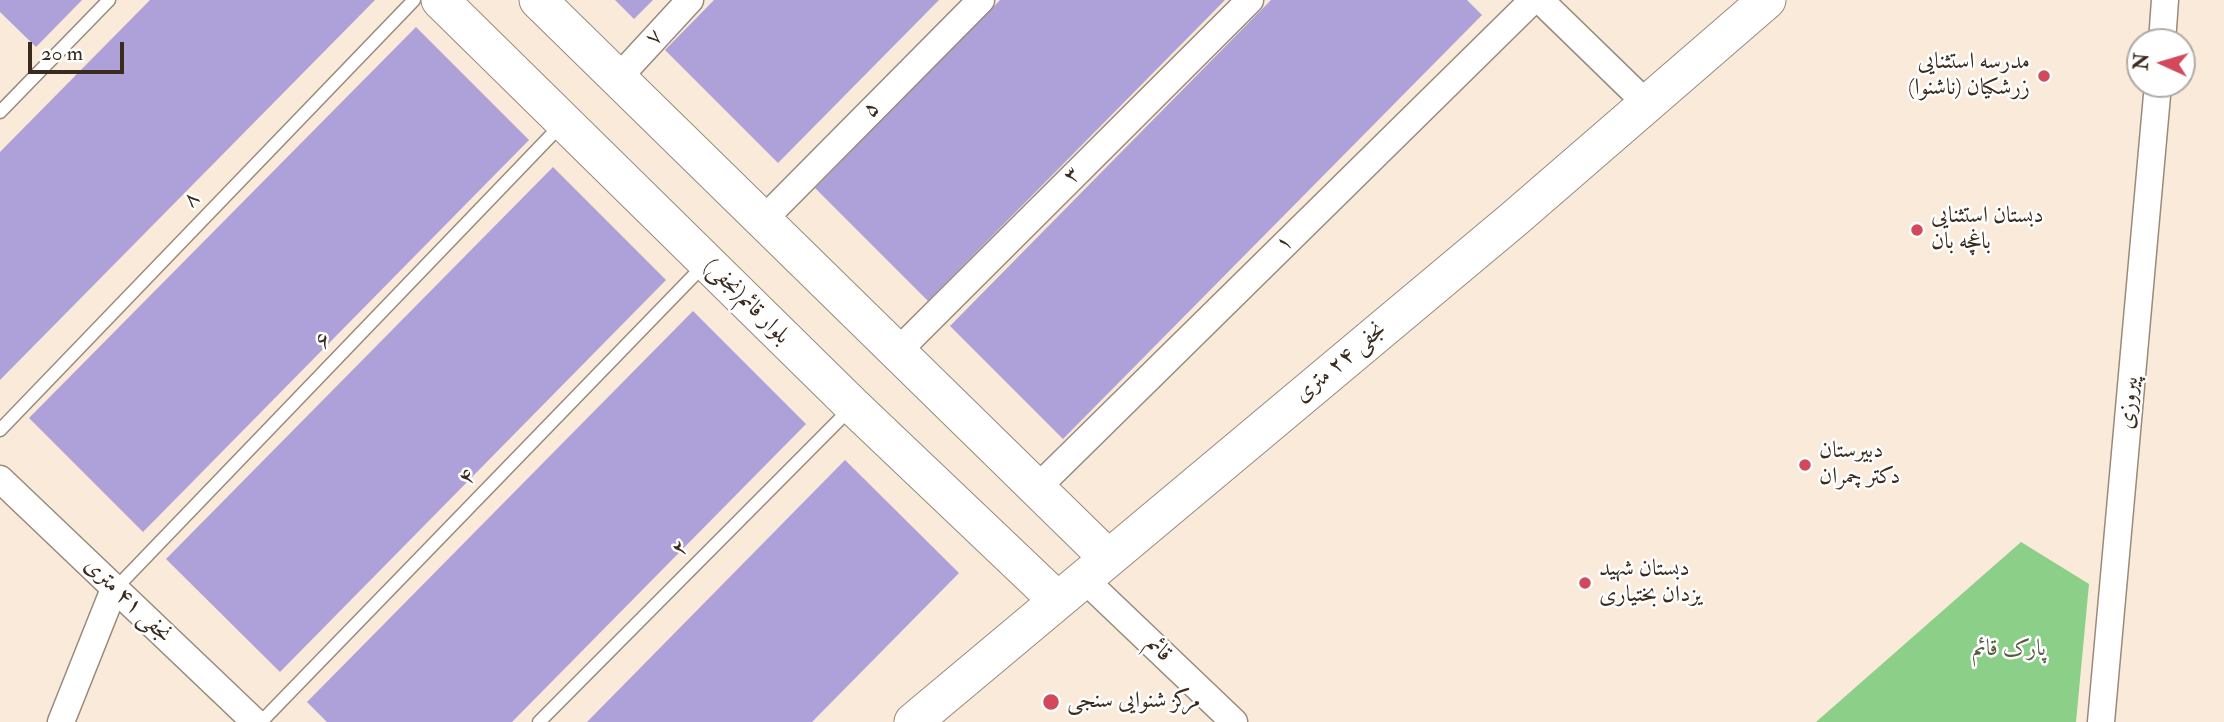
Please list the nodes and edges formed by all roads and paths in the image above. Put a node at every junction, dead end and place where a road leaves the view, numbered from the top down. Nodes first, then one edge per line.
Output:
1 (109, 0) edge
2 (414, 0) edge
3 (440, 0) edge
4 (538, 0) edge
5 (690, 0) edge
6 (981, 0) edge
7 (1250, 0) edge
8 (1533, 0) edge
9 (1540, 0) edge
10 (1767, 0) edge
11 (2165, 0) edge
12 (2163, 28) edge
13 (619, 77) junction
14 (2157, 98) edge
15 (1647, 104) junction
16 (0, 112) edge
17 (564, 122) junction
18 (763, 220) junction
19 (706, 262) junction
20 (896, 353) junction
21 (853, 406) junction
22 (0, 430) edge
23 (0, 479) edge
24 (1036, 489) junction
25 (1083, 579) junction
26 (114, 589) junction
27 (61, 722) edge
28 (255, 722) edge
29 (261, 722) edge
30 (539, 722) edge
31 (913, 722) edge
32 (1234, 722) edge
33 (2101, 722) edge

1 - 16 lane
2 - 22 lane, ۸
3 - 17 street, بلوار قائم(نجفی)
4 - 13 street
5 - 13 street, ۷
6 - 18 street, ۵
7 - 20 street, ۳
8 - 24 street, ۱
9 - 15 street
10 - 15 street, نجفی ۲۴ متری
11 - 12 street
13 - 18 street
14 - 33 street, پیروزی
15 - 25 street, نجفی ۲۴ متری
17 - 19 street, بلوار قائم(نجفی)
17 - 26 lane, ۶
18 - 20 street
19 - 21 street, بلوار قائم(نجفی)
19 - 29 lane, ۴
20 - 24 street
21 - 25 street, بلوار قائم(نجفی)
21 - 30 lane, ۲
23 - 26 street, نجفی ۴۱ متری
24 - 25 street
25 - 31 street, نجفی ۲۴ متری
25 - 32 street, قائم
26 - 27 street
26 - 28 street, نجفی ۴۱ متری

